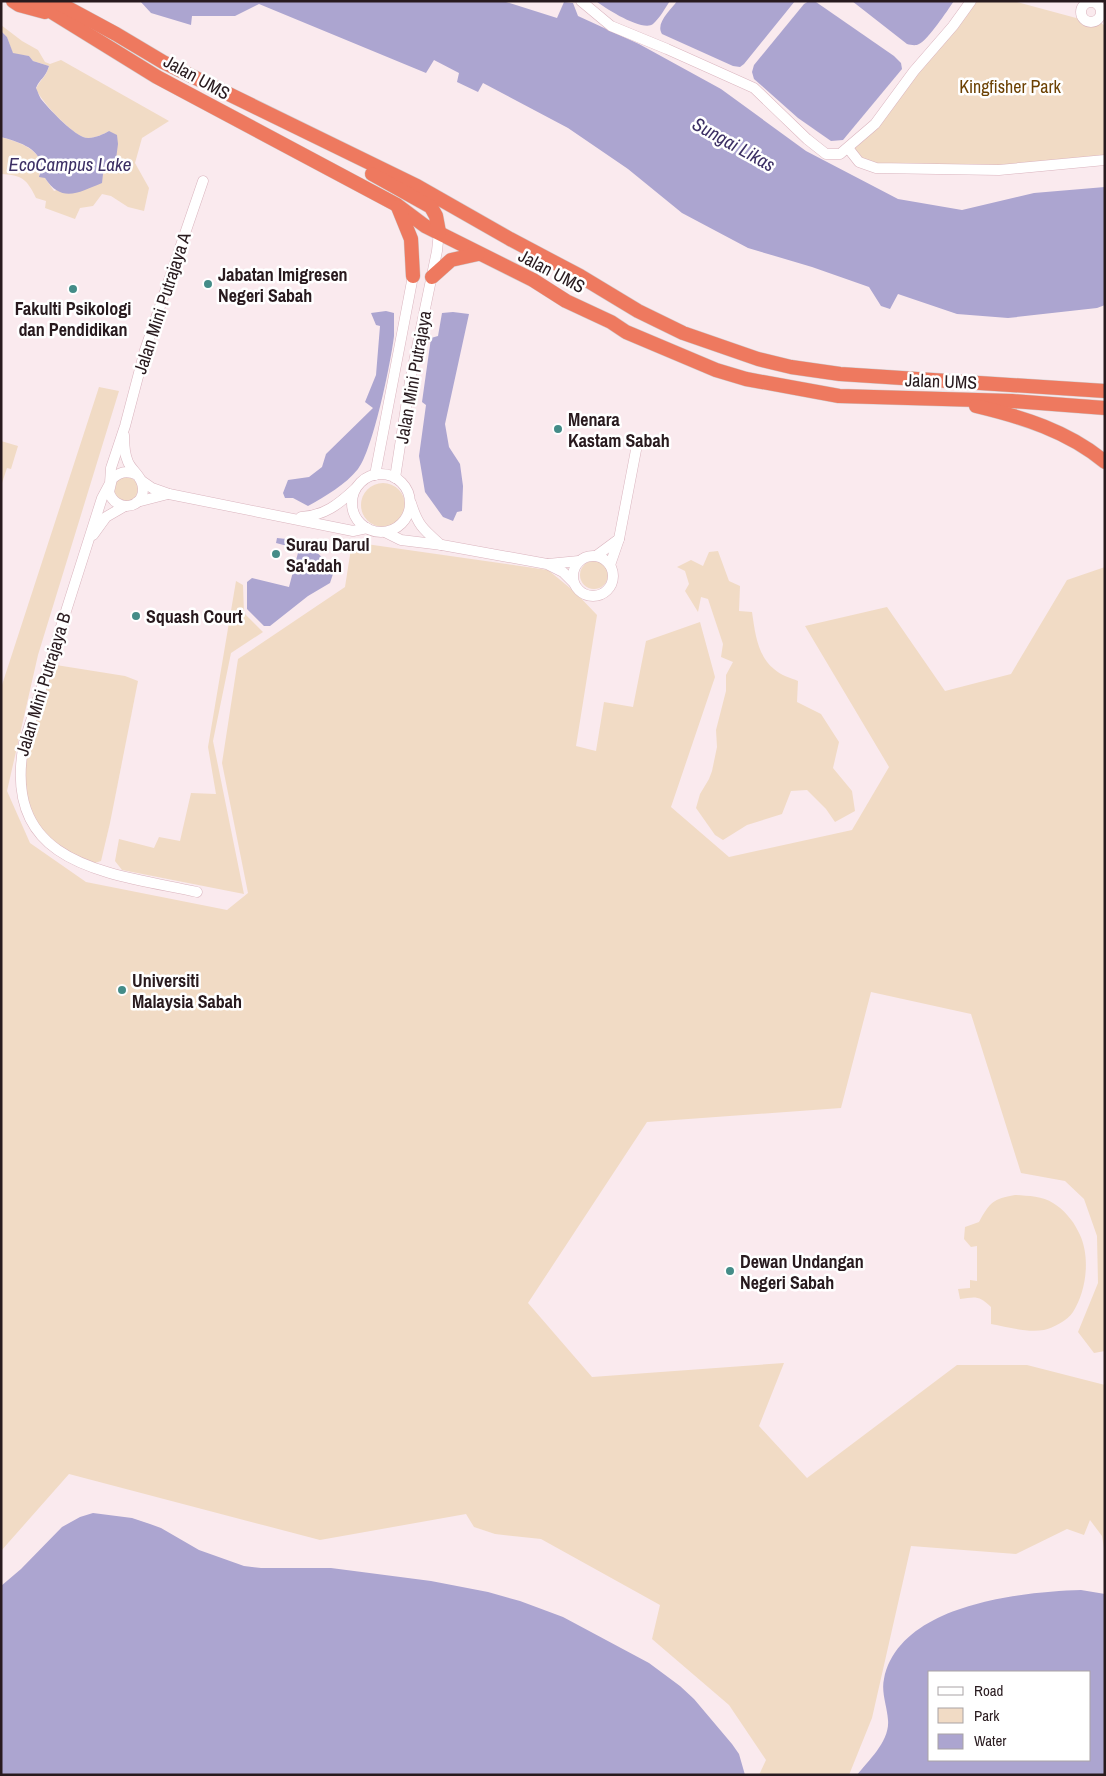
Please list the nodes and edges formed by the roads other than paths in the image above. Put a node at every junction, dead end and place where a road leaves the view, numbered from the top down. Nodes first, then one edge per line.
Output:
1 (13, 1) edge
2 (34, 1) edge
3 (581, 1) edge
4 (971, 1) edge
5 (1074, 1) edge
6 (1099, 4) edge
7 (57, 5) edge
8 (1082, 10) junction
9 (1101, 23) edge
10 (848, 148) junction
11 (342, 150) junction
12 (1105, 160) edge
13 (203, 181) dead end
14 (397, 205) junction
15 (439, 232) junction
16 (478, 254) junction
17 (413, 276) joint
18 (432, 277) junction
19 (1105, 391) edge
20 (949, 400) junction
21 (1105, 408) edge
22 (125, 426) junction
23 (636, 450) dead end
24 (1105, 462) edge
25 (375, 475) junction
26 (139, 478) junction
27 (395, 478) junction
28 (110, 483) junction
29 (358, 486) junction
30 (169, 494) junction
31 (137, 502) junction
32 (410, 502) junction
33 (125, 506) junction
34 (288, 517) junction
35 (367, 528) junction
36 (385, 532) junction
37 (619, 539) junction
38 (89, 540) junction
39 (442, 545) junction
40 (596, 556) junction
41 (579, 561) junction
42 (547, 564) junction
43 (610, 566) junction
44 (573, 582) junction
45 (197, 892) dead end

1 - 7 highway
2 - 7 highway, Jalan UMS
3 - 10 street
4 - 10 street
5 - 8 street
6 - 8 street
6 - 9 street
7 - 11 highway, Jalan UMS
7 - 14 highway, Jalan UMS
8 - 9 street
10 - 12 street
11 - 15 highway
11 - 19 highway, Jalan UMS
13 - 22 street, Jalan Mini Putrajaya A
14 - 15 highway, Jalan UMS
14 - 17 highway
15 - 16 highway, Jalan UMS
15 - 18 street, Jalan Mini Putrajaya
16 - 18 highway
16 - 20 highway, Jalan UMS
17 - 25 street, Jalan Mini Putrajaya
18 - 27 street, Jalan Mini Putrajaya
20 - 21 highway, Jalan UMS
20 - 24 highway
22 - 26 street
22 - 28 street, Jalan Mini Putrajaya B
23 - 37 street
25 - 27 street
25 - 29 street
26 - 28 street
26 - 30 street
26 - 31 street
27 - 32 street
28 - 33 street
28 - 38 street, Jalan Mini Putrajaya B
29 - 34 street
29 - 35 street
30 - 31 street
30 - 34 street
31 - 33 street
32 - 36 street
32 - 39 street
33 - 38 street
34 - 35 street
35 - 36 street
36 - 39 street
37 - 40 street
37 - 43 street
38 - 45 street, Jalan Mini Putrajaya B
39 - 42 street
40 - 41 street
40 - 43 street
41 - 42 street
41 - 44 street
42 - 44 street
43 - 44 street

